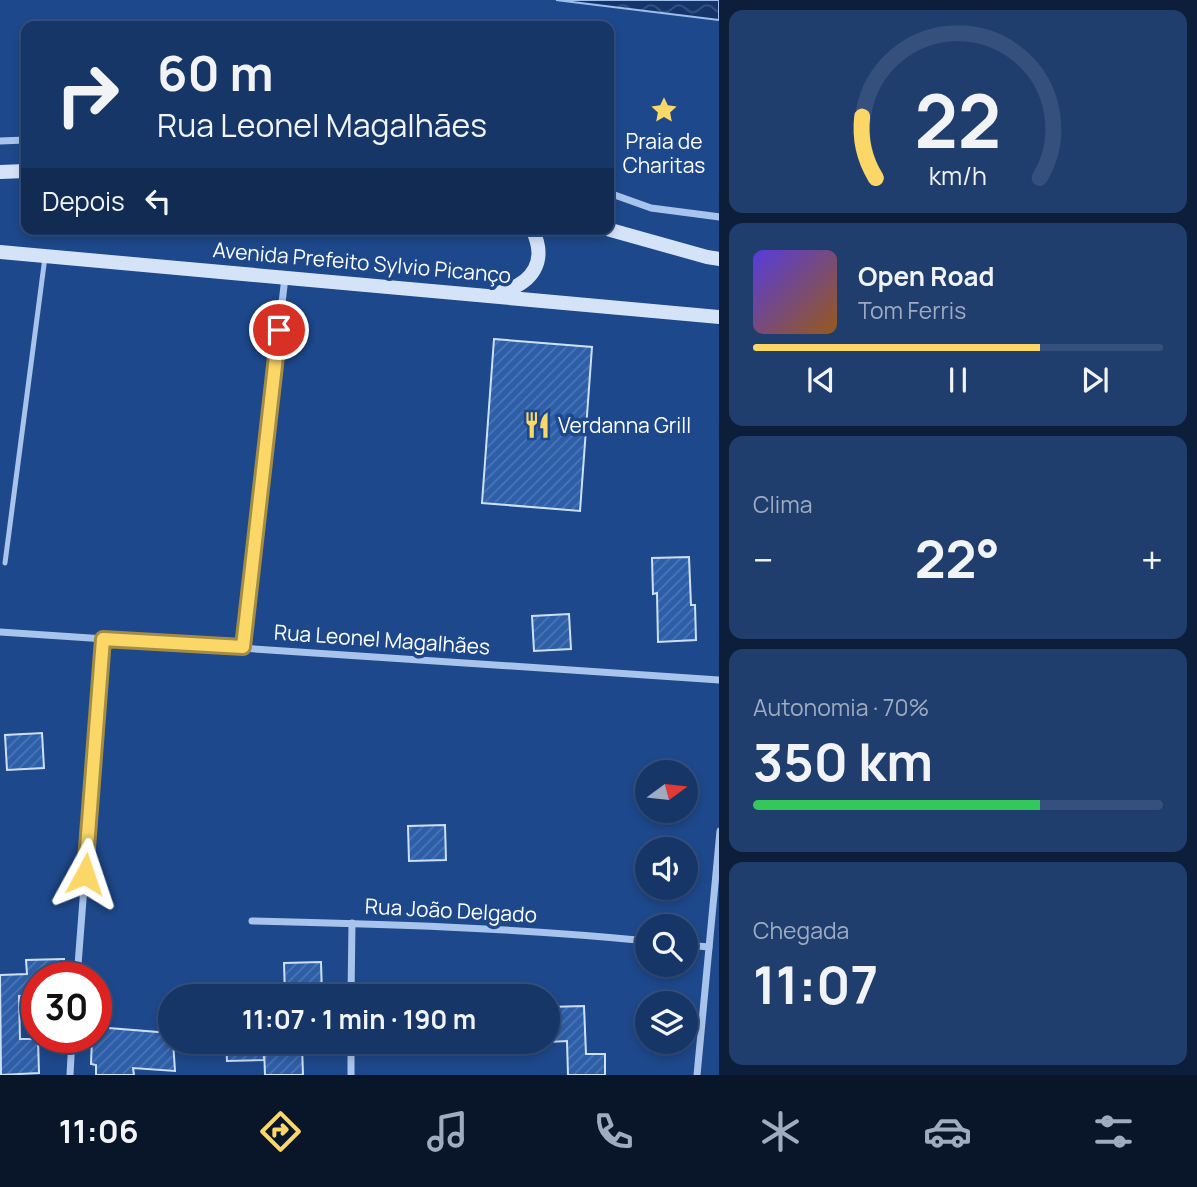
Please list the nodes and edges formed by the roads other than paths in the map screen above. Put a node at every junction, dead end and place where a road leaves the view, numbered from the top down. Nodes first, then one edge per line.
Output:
1 (21, 140) edge
2 (0, 141) edge
3 (21, 171) edge
4 (0, 172) edge
5 (614, 195) edge
6 (719, 217) edge
7 (614, 231) edge
8 (535, 235) edge
9 (0, 252) edge
10 (45, 255) junction
11 (719, 259) edge
12 (285, 277) junction
13 (492, 294) junction
14 (719, 317) edge
15 (5, 563) dead end
16 (0, 632) edge
17 (103, 639) junction
18 (243, 647) junction
19 (719, 680) edge
20 (719, 831) edge
21 (718, 850) edge
22 (252, 921) dead end
23 (352, 923) junction
24 (635, 940) edge
25 (698, 946) edge
26 (709, 947) junction
27 (78, 962) edge
28 (351, 984) edge
29 (71, 1053) edge
30 (351, 1054) edge
31 (70, 1075) edge
32 (351, 1075) edge
33 (696, 1075) edge

1 - 2 street
3 - 4 main road
5 - 6 street
7 - 11 main road
8 - 13 main road
9 - 10 main road, Avenida Prefeito Sylvio Picanço
10 - 12 main road, Avenida Prefeito Sylvio Picanço
10 - 15 lane
12 - 13 main road, Avenida Prefeito Sylvio Picanço
12 - 18 street
13 - 14 main road, Avenida Prefeito Sylvio Picanço
16 - 17 street, Rua Leonel Magalhães
17 - 18 street, Rua Leonel Magalhães
17 - 27 street
18 - 19 street, Rua Leonel Magalhães
20 - 21 street
21 - 26 street
22 - 23 street, Rua João Delgado
23 - 24 street, Rua João Delgado
23 - 28 street
25 - 26 street
26 - 33 street
29 - 31 street
30 - 32 street

